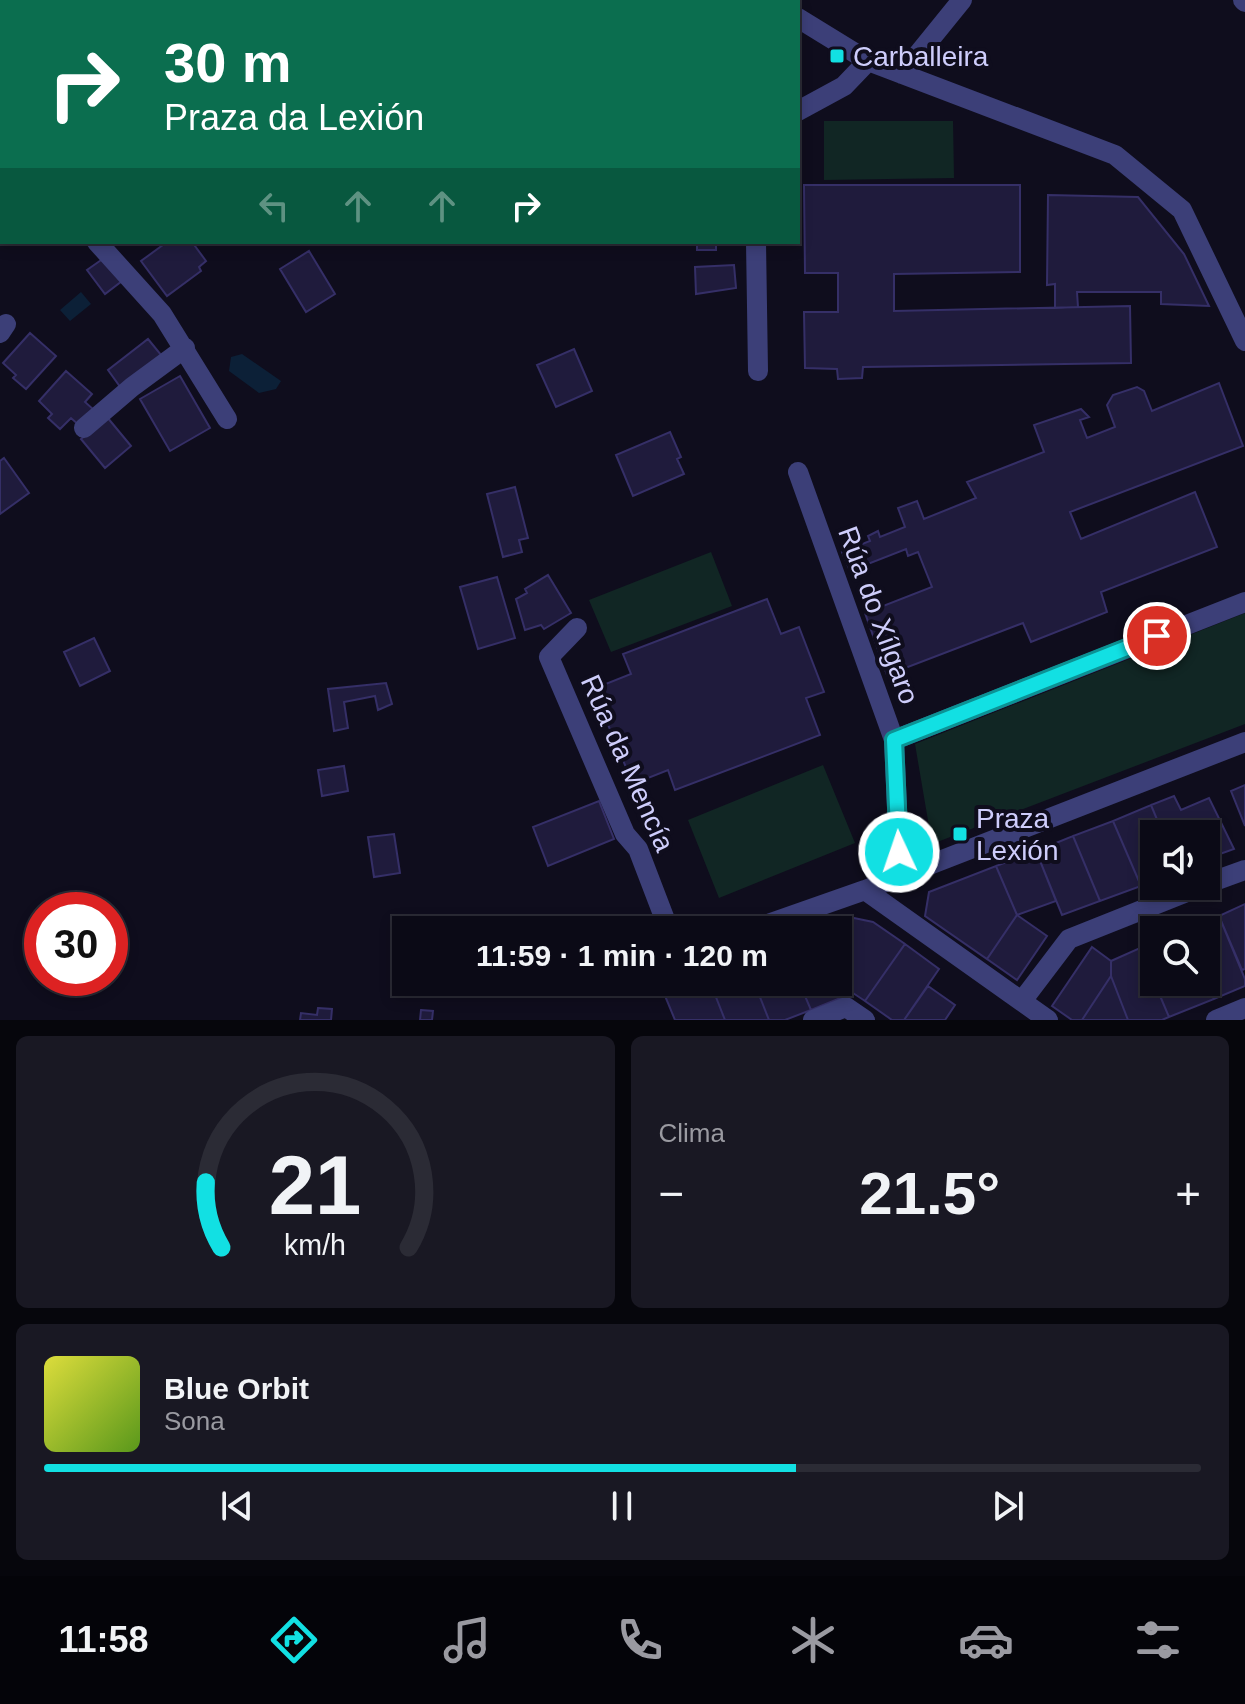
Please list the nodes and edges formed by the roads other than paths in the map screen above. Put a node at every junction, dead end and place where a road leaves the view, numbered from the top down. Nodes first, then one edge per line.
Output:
1 (962, 0) edge
2 (800, 19) edge
3 (868, 61) junction
4 (902, 74) junction
5 (800, 110) edge
6 (99, 244) edge
7 (756, 244) edge
8 (1236, 305) edge
9 (1245, 341) edge
10 (185, 348) junction
11 (758, 371) dead end
12 (227, 419) dead end
13 (84, 428) dead end
14 (798, 472) dead end
15 (1245, 602) edge
16 (577, 628) dead end
17 (894, 740) junction
18 (1245, 742) edge
19 (1245, 870) edge
20 (900, 876) junction
21 (1220, 879) edge
22 (865, 890) junction
23 (1165, 900) edge
24 (664, 916) edge
25 (791, 916) edge
26 (1022, 1001) junction
27 (1245, 1008) edge
28 (813, 1020) edge
29 (865, 1020) edge
30 (1048, 1020) edge
31 (1216, 1020) edge

1 - 4 street
2 - 3 street
3 - 4 street
3 - 5 street
4 - 8 street
6 - 10 street
7 - 11 street
8 - 9 street
10 - 12 street
10 - 13 street
14 - 17 street, Rúa do Xílgaro
15 - 17 street
16 - 24 street, Rúa da Mencía
17 - 20 street, Rúa do Xílgaro
18 - 20 street
19 - 21 street
20 - 22 street
22 - 25 street
22 - 26 street
23 - 26 street
26 - 30 street
27 - 31 street
28 - 29 street

